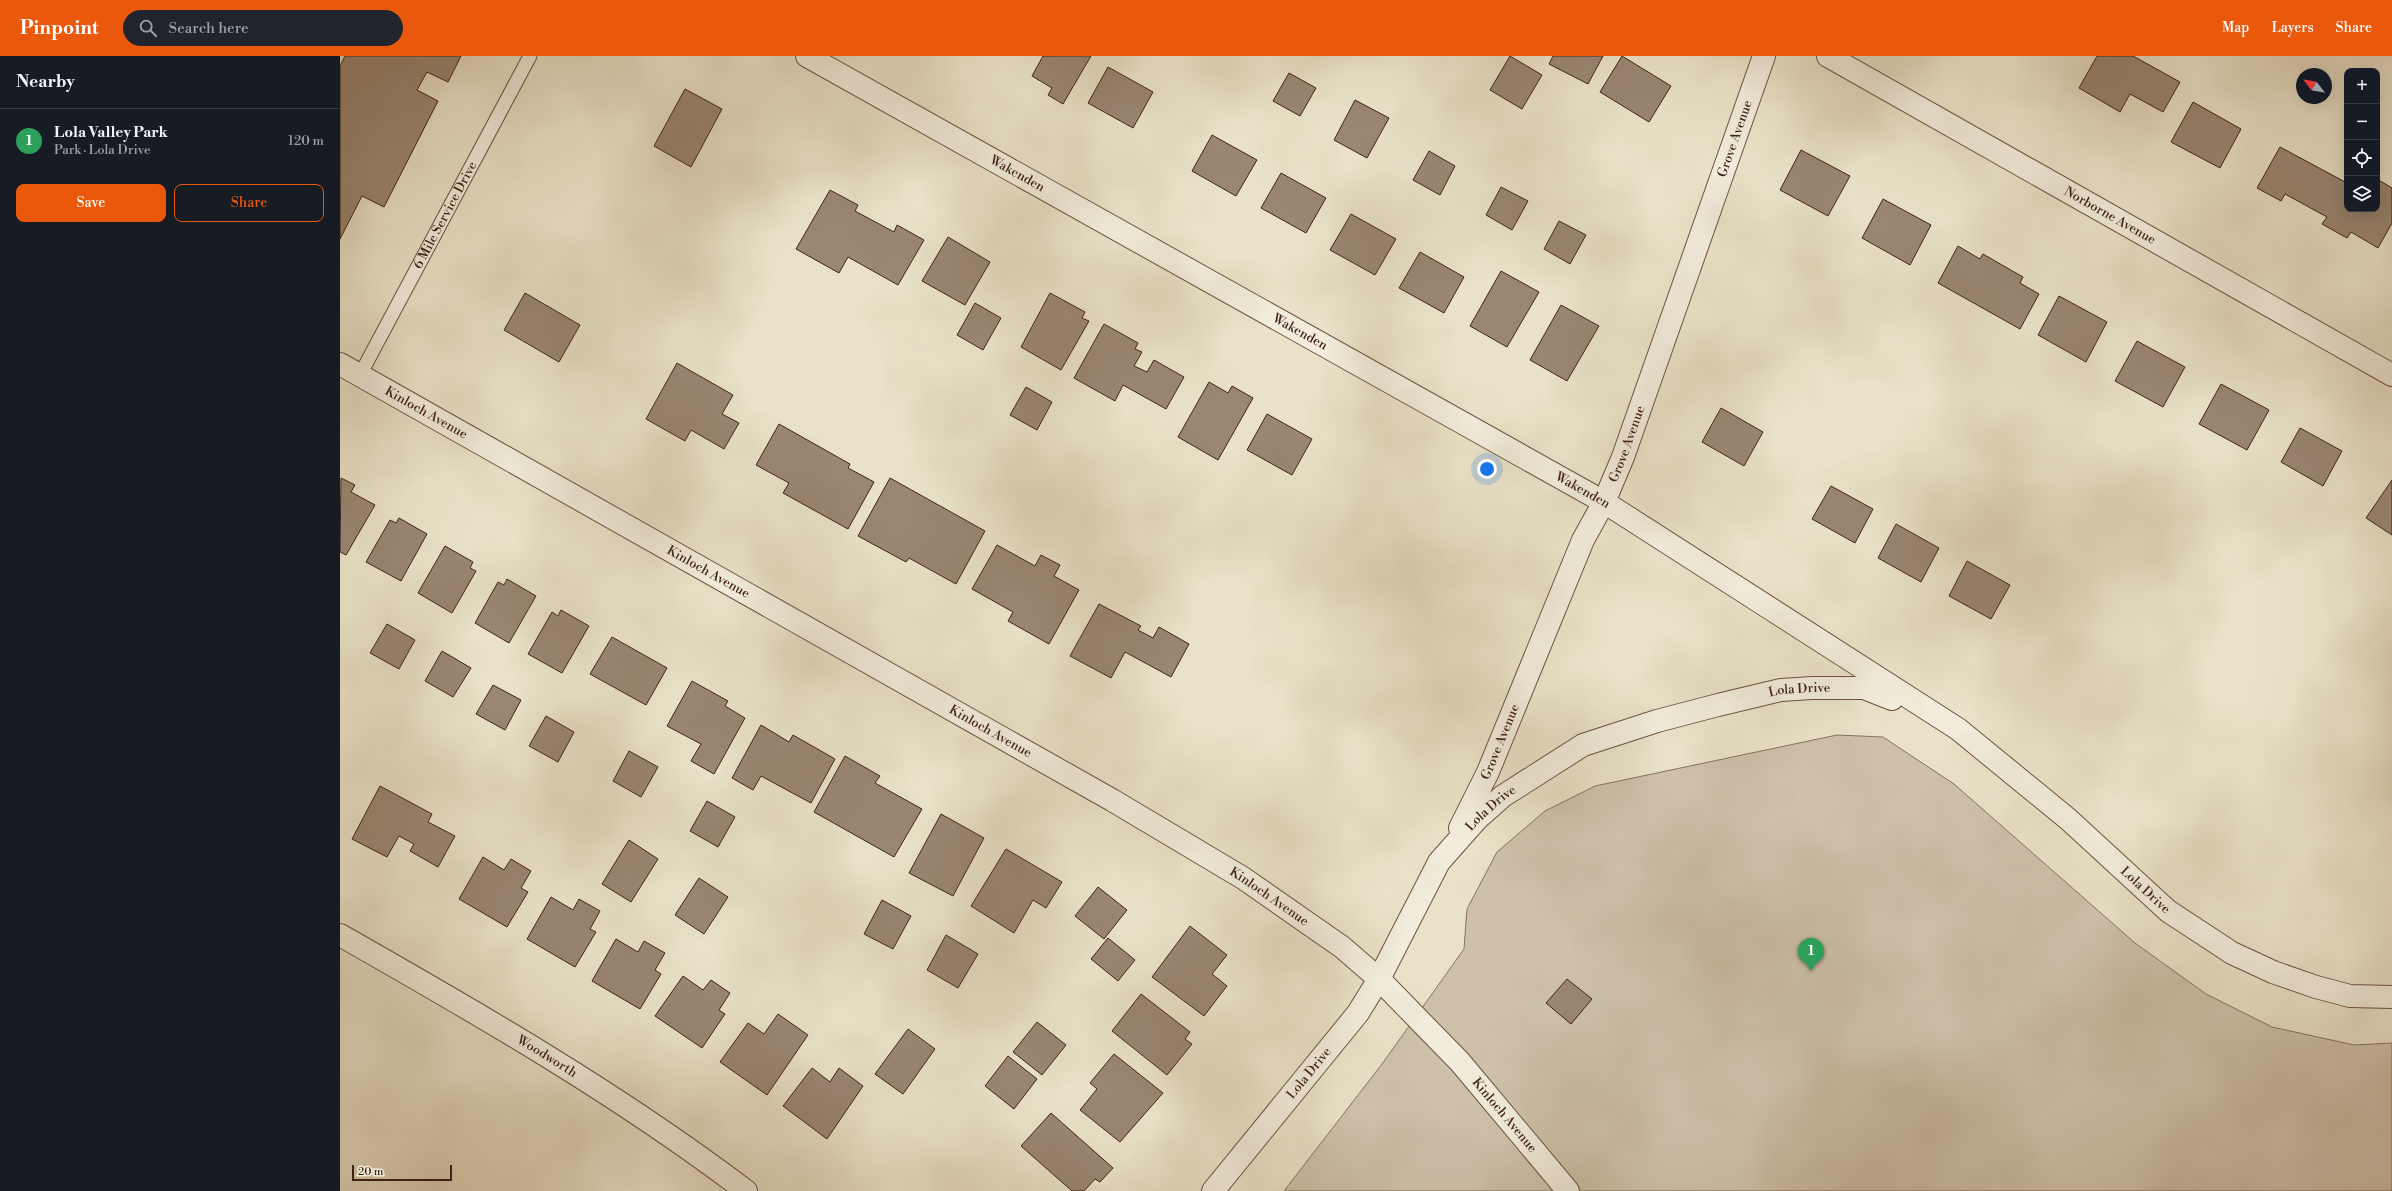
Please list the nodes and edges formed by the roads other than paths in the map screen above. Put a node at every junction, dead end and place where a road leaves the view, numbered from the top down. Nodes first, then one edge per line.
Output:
1 (530, 56) edge
2 (807, 56) edge
3 (1764, 56) edge
4 (1828, 56) edge
5 (340, 364) edge
6 (360, 375) junction
7 (2392, 375) edge
8 (1604, 502) junction
9 (1785, 619) joint
10 (1934, 715) junction
11 (1440, 862) junction
12 (340, 935) edge
13 (1379, 979) junction
14 (2392, 997) edge
15 (746, 1191) edge
16 (1213, 1191) edge
17 (1568, 1191) edge

1 - 6 lane, 6 Mile Service Drive
2 - 8 street, Wakenden
3 - 8 street, Grove Avenue
4 - 7 street, Norborne Avenue
5 - 6 street, Kinloch Avenue
6 - 13 street, Kinloch Avenue
8 - 9 street, Wakenden
8 - 11 street, Grove Avenue
9 - 10 street, Lola Drive
10 - 11 street, Lola Drive
10 - 14 street, Lola Drive
11 - 13 street, Lola Drive
12 - 15 street, Woodworth
13 - 16 street, Lola Drive
13 - 17 street, Kinloch Avenue

